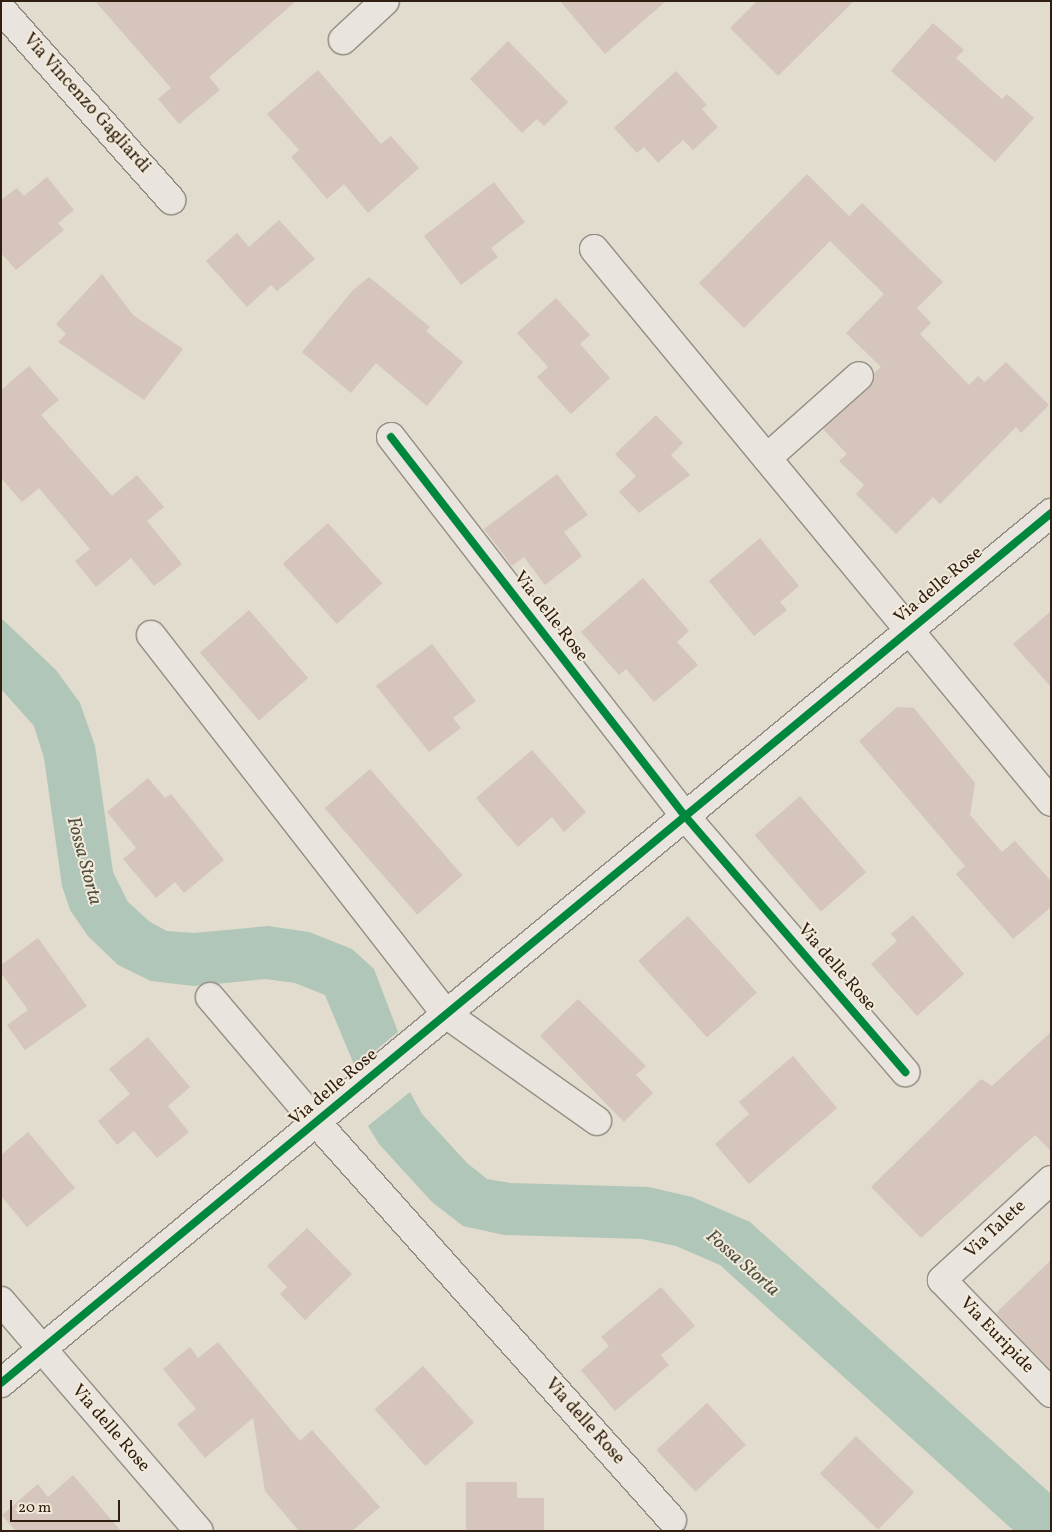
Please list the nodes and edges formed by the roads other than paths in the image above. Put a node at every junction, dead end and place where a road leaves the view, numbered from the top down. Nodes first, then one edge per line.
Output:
1 (385, 1) edge
2 (1, 9) edge
3 (343, 40) dead end
4 (171, 200) dead end
5 (594, 250) dead end
6 (859, 376) dead end
7 (391, 437) dead end
8 (767, 458) junction
9 (1051, 513) edge
10 (910, 630) junction
11 (151, 635) dead end
12 (1051, 802) edge
13 (685, 816) junction
14 (210, 997) dead end
15 (446, 1014) junction
16 (905, 1072) dead end
17 (597, 1121) dead end
18 (316, 1122) junction
19 (1051, 1180) edge
20 (942, 1280) joint
21 (1, 1301) edge
22 (41, 1350) junction
23 (1, 1382) edge
24 (1051, 1392) edge
25 (672, 1520) dead end
26 (199, 1531) edge

1 - 3 street
2 - 4 street, Via Vincenzo Gagliardi
5 - 8 street, Via delle Rose
6 - 8 street
7 - 13 street, Via delle Rose
8 - 10 street, Via delle Rose
9 - 10 street, Via delle Rose
10 - 12 street, Via delle Rose
10 - 13 street, Via delle Rose
11 - 15 street
13 - 15 street, Via delle Rose
13 - 16 street, Via delle Rose
14 - 18 street, Via delle Rose
15 - 17 street
15 - 18 street, Via delle Rose
18 - 22 street, Via delle Rose
18 - 25 street, Via delle Rose
19 - 20 street, Via Talete
20 - 24 street, Via Euripide
21 - 22 street, Via delle Rose
22 - 23 street, Via delle Rose
22 - 26 street, Via delle Rose

